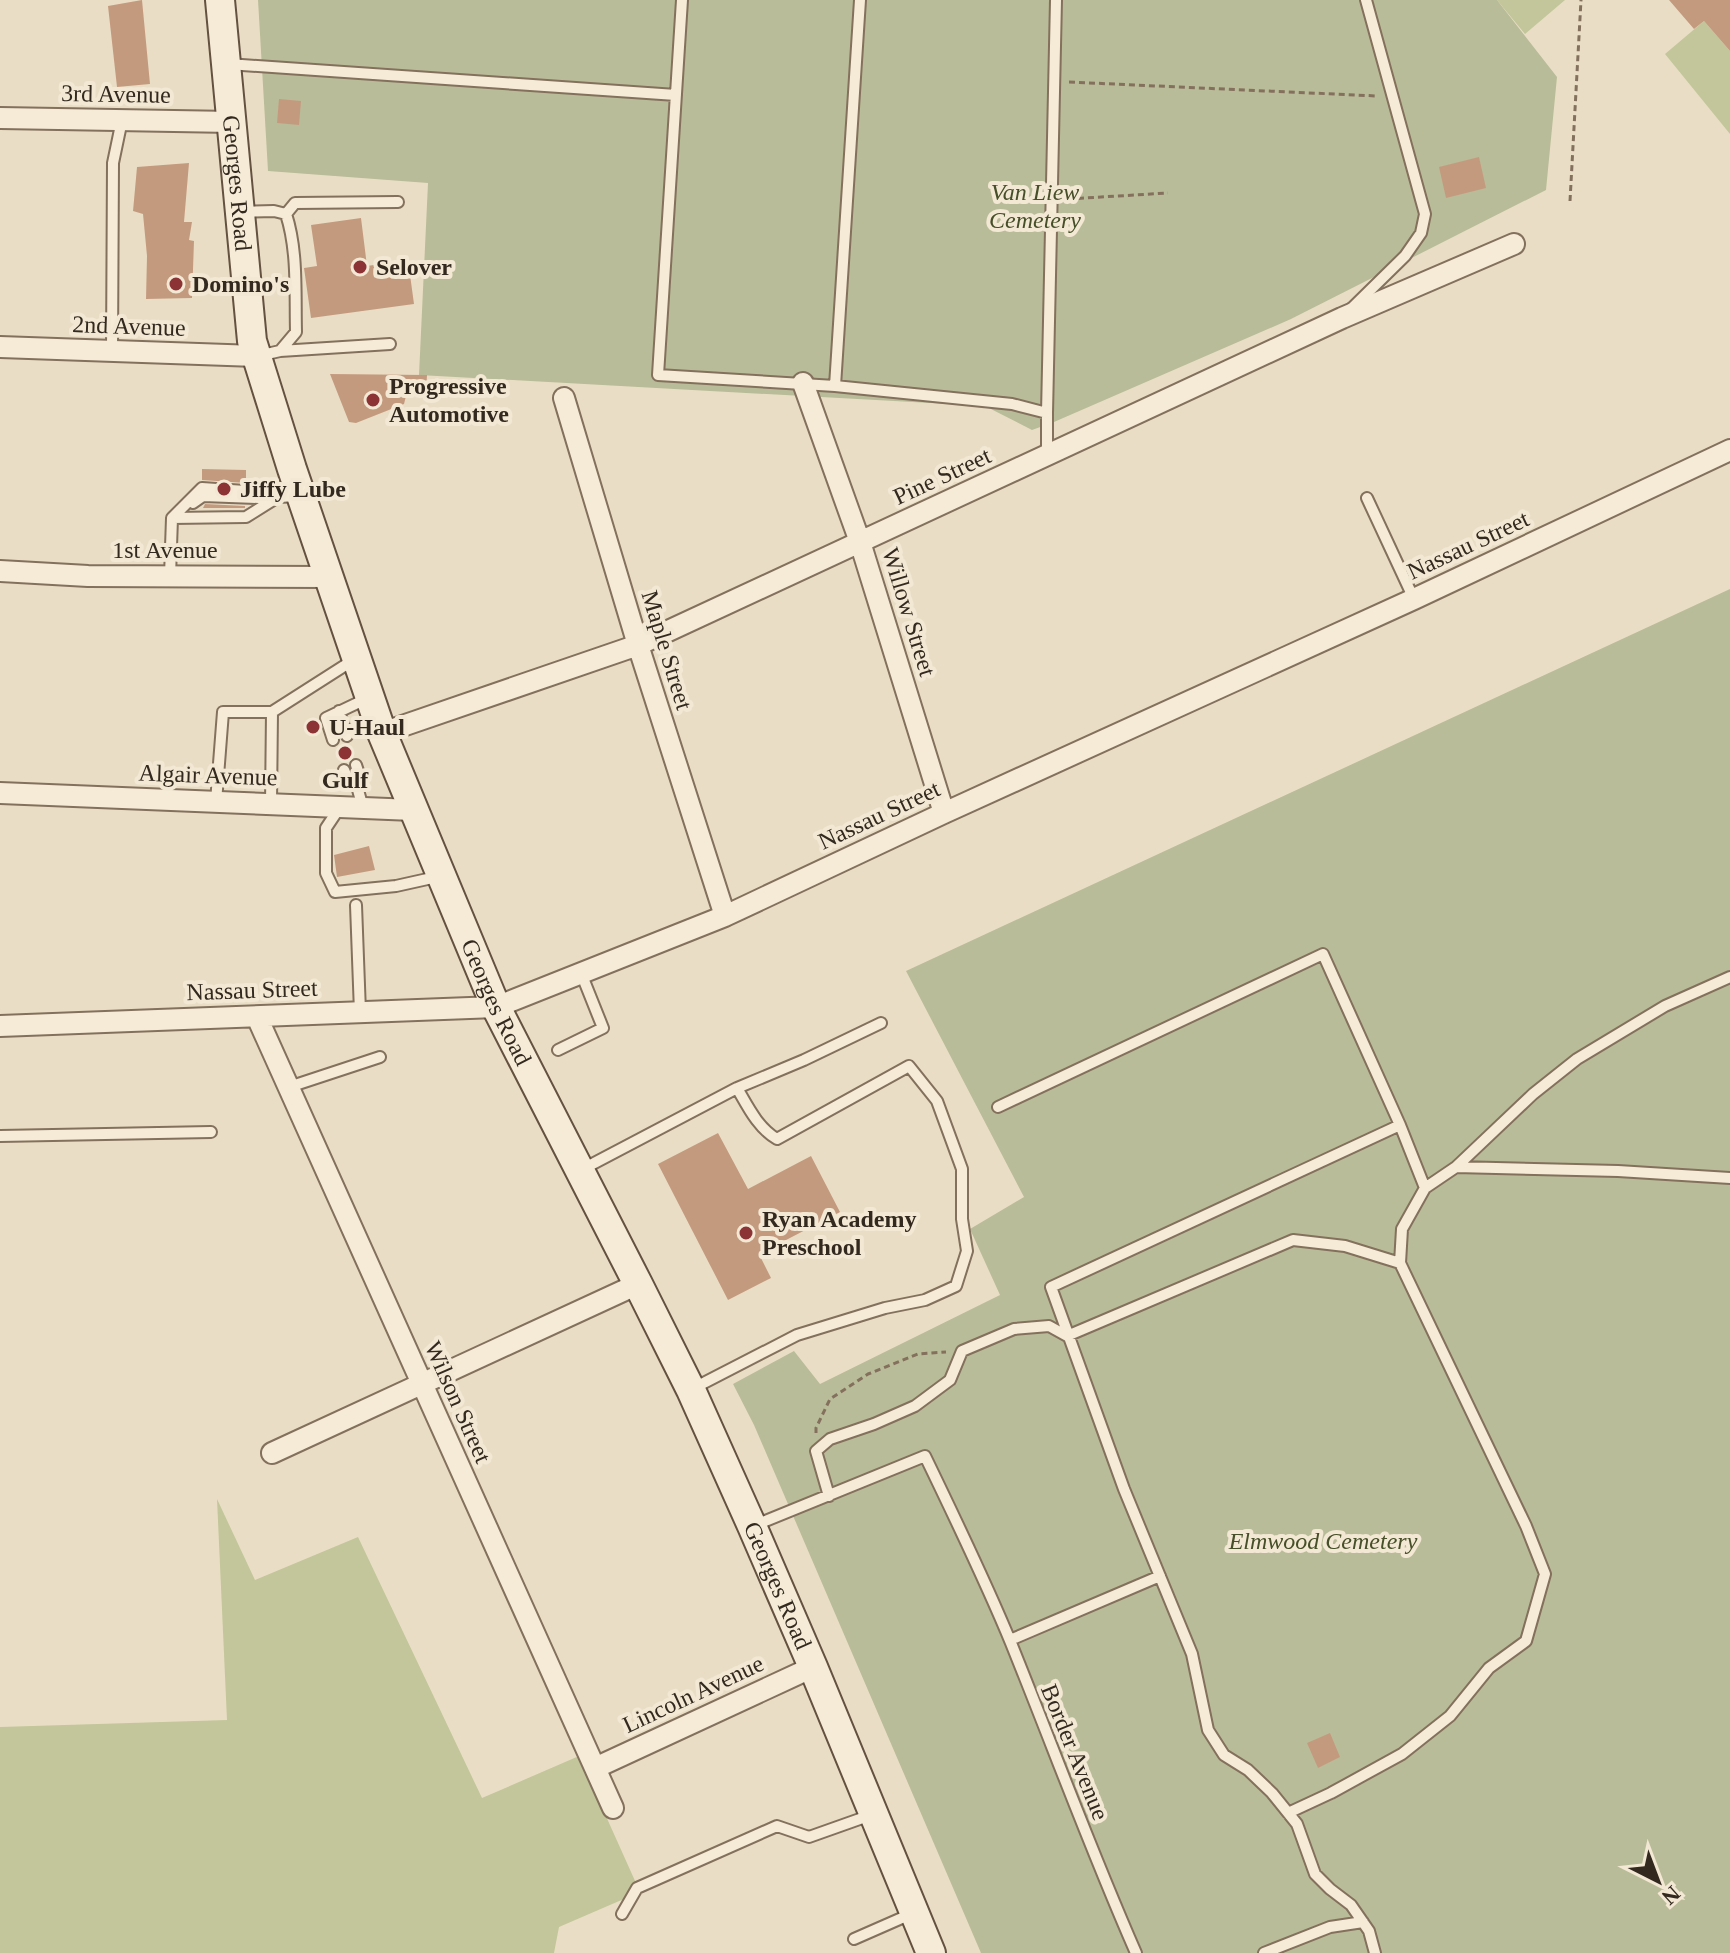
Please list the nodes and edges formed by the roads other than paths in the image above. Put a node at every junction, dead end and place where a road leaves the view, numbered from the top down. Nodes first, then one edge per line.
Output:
1 (220, 0) edge
2 (682, 0) edge
3 (860, 0) edge
4 (1056, 0) edge
5 (1366, 0) edge
6 (226, 64) junction
7 (676, 95) junction
8 (0, 118) edge
9 (122, 120) junction
10 (232, 122) junction
11 (398, 202) dead end
12 (240, 212) junction
13 (286, 214) junction
14 (1514, 244) dead end
15 (1342, 318) junction
16 (390, 344) dead end
17 (0, 347) edge
18 (112, 351) junction
19 (268, 354) junction
20 (803, 383) junction
21 (835, 386) junction
22 (564, 398) dead end
23 (1047, 413) junction
24 (1730, 450) edge
25 (1047, 456) junction
26 (290, 496) junction
27 (1367, 498) dead end
28 (172, 518) junction
29 (860, 542) junction
30 (0, 571) edge
31 (170, 576) junction
32 (329, 577) junction
33 (1414, 599) junction
34 (638, 645) junction
35 (357, 658) junction
36 (370, 697) junction
37 (339, 711) junction
38 (272, 712) junction
39 (382, 733) junction
40 (347, 736) dead end
41 (333, 740) dead end
42 (356, 765) dead end
43 (344, 770) dead end
44 (355, 779) junction
45 (0, 793) edge
46 (216, 802) junction
47 (271, 804) junction
48 (340, 807) junction
49 (363, 808) junction
50 (413, 810) junction
51 (944, 813) junction
52 (441, 876) junction
53 (356, 905) dead end
54 (725, 916) junction
55 (581, 973) junction
56 (1730, 977) edge
57 (496, 1007) junction
58 (360, 1012) junction
59 (257, 1017) junction
60 (881, 1023) dead end
61 (0, 1026) edge
62 (558, 1050) dead end
63 (380, 1057) dead end
64 (289, 1087) junction
65 (737, 1088) junction
66 (998, 1107) dead end
67 (1400, 1125) junction
68 (211, 1132) dead end
69 (0, 1136) edge
70 (1456, 1167) junction
71 (579, 1170) junction
72 (1730, 1178) edge
73 (1425, 1188) junction
74 (1400, 1263) junction
75 (638, 1284) junction
76 (1067, 1336) junction
77 (422, 1384) junction
78 (691, 1390) junction
79 (272, 1453) dead end
80 (829, 1496) junction
81 (752, 1526) junction
82 (1160, 1576) junction
83 (1010, 1640) junction
84 (813, 1667) junction
85 (595, 1768) junction
86 (613, 1808) dead end
87 (1288, 1813) junction
88 (873, 1814) junction
89 (914, 1913) junction
90 (622, 1914) dead end
91 (1363, 1922) junction
92 (854, 1939) dead end
93 (931, 1953) edge
94 (1136, 1953) edge
95 (1264, 1953) edge
96 (1375, 1953) edge

1 - 6 street, Georges Road
2 - 7 lane
3 - 21 lane
4 - 23 lane
5 - 15 lane
6 - 7 lane
6 - 10 street, Georges Road
7 - 20 lane
8 - 9 street, 3rd Avenue
9 - 10 street, 3rd Avenue
9 - 18 lane
10 - 12 street, Georges Road
11 - 13 lane
12 - 13 lane
12 - 19 street, Georges Road
13 - 19 lane
14 - 15 street, Pine Street
15 - 25 street, Pine Street
16 - 19 lane
17 - 18 street, 2nd Avenue
18 - 19 street, 2nd Avenue
19 - 26 street, Georges Road
20 - 21 lane
20 - 29 street, Willow Street
21 - 23 lane
22 - 34 street, Maple Street
23 - 25 lane
24 - 33 street, Nassau Street
25 - 29 street, Pine Street
26 - 28 lane
26 - 28 lane
26 - 32 street, Georges Road
27 - 33 lane
28 - 31 lane
29 - 34 street, Pine Street
29 - 51 street, Willow Street
30 - 31 street, 1st Avenue
31 - 32 street, 1st Avenue
32 - 35 street, Georges Road
33 - 51 street, Nassau Street
34 - 39 street, Pine Street
34 - 54 street, Maple Street
35 - 36 street, Georges Road
35 - 38 lane
36 - 37 lane
36 - 39 street, Georges Road
37 - 40 lane
37 - 41 lane
38 - 46 lane
38 - 47 lane
39 - 50 street, Georges Road
42 - 44 lane
43 - 44 lane
44 - 49 lane
45 - 46 street, Algair Avenue
46 - 47 street, Algair Avenue
47 - 48 street, Algair Avenue
48 - 49 street, Algair Avenue
48 - 52 lane
49 - 50 street, Algair Avenue
50 - 52 street, Georges Road
51 - 54 street, Nassau Street
52 - 57 street, Georges Road
53 - 58 lane
54 - 55 street, Nassau Street
55 - 57 street, Nassau Street
55 - 62 lane
56 - 70 lane
57 - 58 street, Nassau Street
57 - 71 street, Georges Road
58 - 59 street, Nassau Street
59 - 61 street, Nassau Street
59 - 64 street, Wilson Street
60 - 65 lane
63 - 64 lane
64 - 77 street, Wilson Street
65 - 71 lane
65 - 78 lane
66 - 67 lane
67 - 73 lane
67 - 76 lane
68 - 69 lane
70 - 72 lane
70 - 73 lane
71 - 75 street, Georges Road
73 - 74 lane
74 - 76 lane
74 - 87 lane
75 - 77 street
75 - 78 street, Georges Road
76 - 80 lane
76 - 82 lane
77 - 79 street
77 - 85 street, Wilson Street
78 - 81 street, Georges Road
80 - 81 lane
80 - 83 lane, Border Avenue
81 - 84 street, Georges Road
82 - 83 lane
82 - 87 lane
83 - 94 lane, Border Avenue
84 - 85 street, Lincoln Avenue
84 - 88 street, Georges Road
85 - 86 street, Wilson Street
87 - 91 lane
88 - 89 street, Georges Road
88 - 90 lane
89 - 92 lane
89 - 93 street, Georges Road
91 - 95 lane
91 - 96 lane

